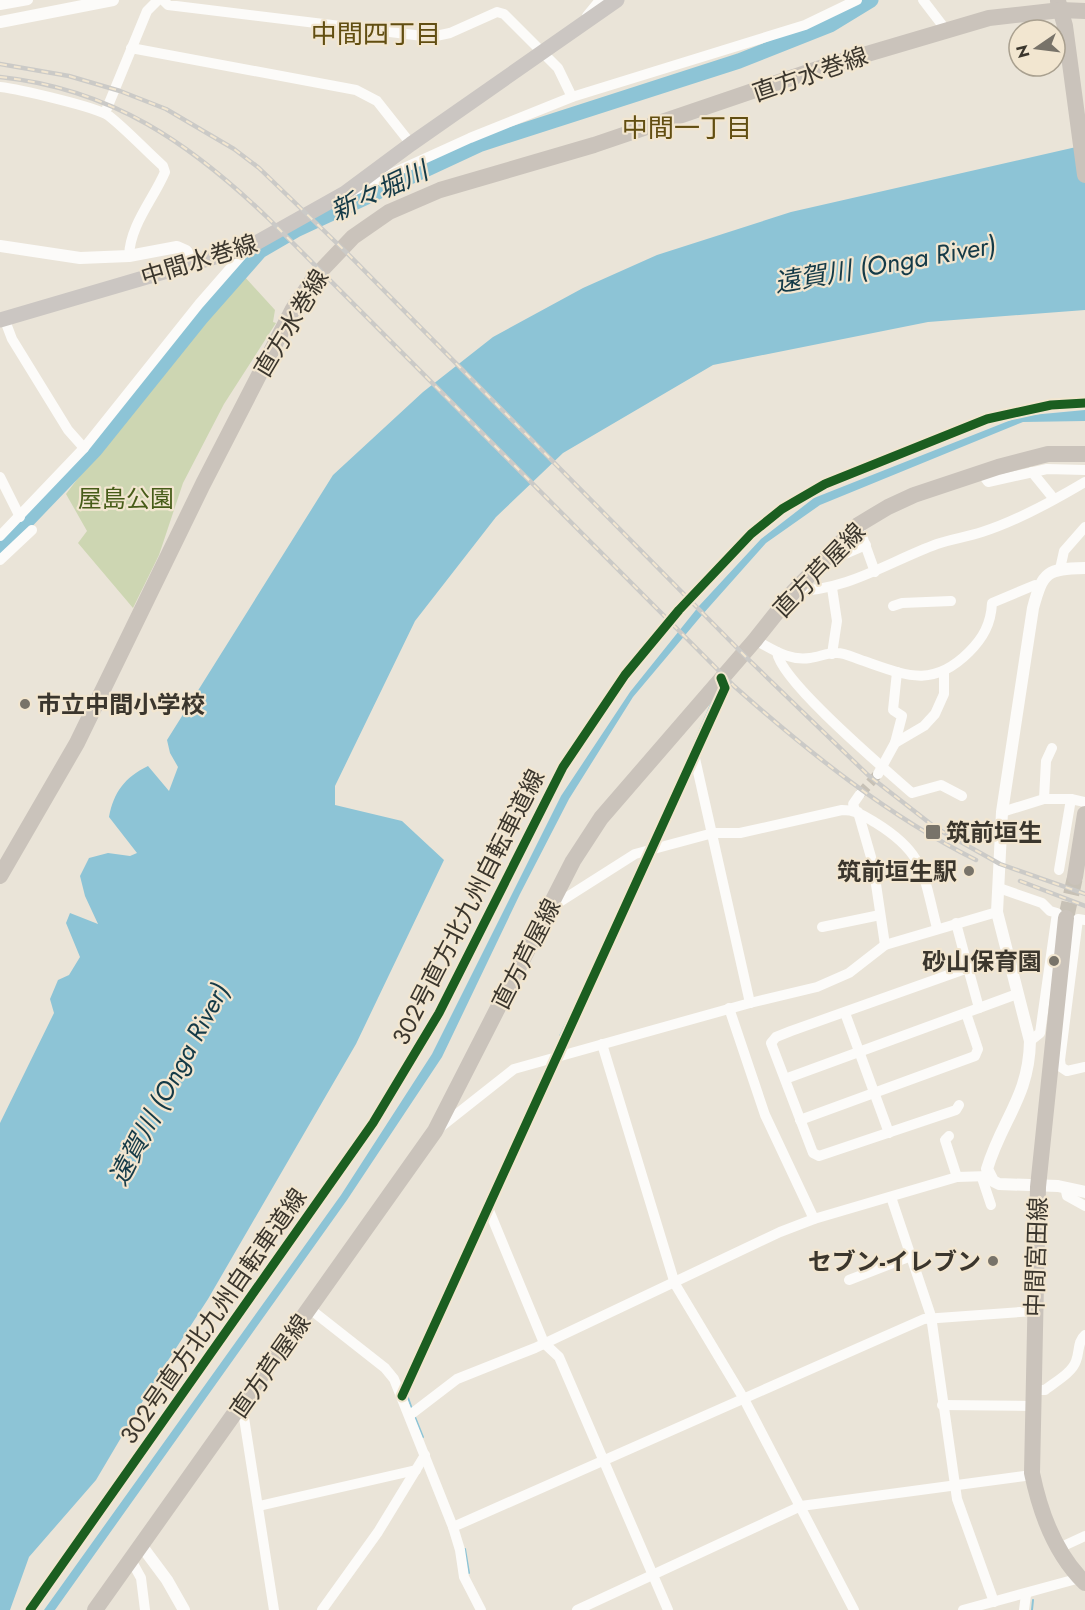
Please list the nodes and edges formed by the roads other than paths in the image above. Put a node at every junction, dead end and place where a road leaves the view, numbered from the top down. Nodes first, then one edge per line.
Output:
1 (112, 0) edge
2 (158, 0) edge
3 (163, 0) edge
4 (600, 0) edge
5 (617, 0) edge
6 (857, 0) edge
7 (923, 0) edge
8 (25, 1) edge
9 (0, 5) edge
10 (1060, 5) edge
11 (1085, 12) edge
12 (24, 18) junction
13 (0, 22) edge
14 (577, 28) junction
15 (946, 30) junction
16 (131, 48) junction
17 (542, 54) junction
18 (0, 87) edge
19 (572, 97) junction
20 (105, 113) junction
21 (411, 144) junction
22 (1085, 175) edge
23 (345, 193) junction
24 (0, 246) edge
25 (249, 247) junction
26 (129, 256) junction
27 (195, 262) junction
28 (2, 319) edge
29 (84, 448) junction
30 (1085, 454) edge
31 (1085, 470) edge
32 (981, 472) junction
33 (1032, 472) junction
34 (0, 477) edge
35 (1085, 482) edge
36 (1054, 500) junction
37 (20, 517) junction
38 (858, 525) junction
39 (1085, 527) edge
40 (32, 530) dead end
41 (0, 536) edge
42 (866, 544) junction
43 (0, 560) edge
44 (831, 560) dead end
45 (1085, 568) edge
46 (1060, 569) junction
47 (875, 572) junction
48 (1039, 586) junction
49 (832, 588) junction
50 (794, 591) junction
51 (951, 601) dead end
52 (893, 606) dead end
53 (755, 640) junction
54 (777, 652) junction
55 (832, 654) junction
56 (897, 672) junction
57 (944, 673) junction
58 (722, 678) junction
59 (895, 743) junction
60 (1052, 748) dead end
61 (694, 754) junction
62 (881, 770) junction
63 (860, 794) tunnel mouth
64 (962, 796) dead end
65 (1044, 799) junction
66 (1071, 799) junction
67 (1085, 802) edge
68 (857, 811) junction
69 (1002, 812) junction
70 (1085, 814) edge
71 (713, 834) junction
72 (651, 849) junction
73 (1059, 870) dead end
74 (568, 872) junction
75 (0, 876) edge
76 (1075, 877) tunnel mouth
77 (587, 886) junction
78 (999, 888) junction
79 (550, 908) junction
80 (997, 912) junction
81 (880, 915) junction
82 (1071, 918) edge
83 (956, 923) junction
84 (822, 927) dead end
85 (937, 928) junction
86 (885, 945) junction
87 (1007, 953) junction
88 (968, 968) junction
89 (1017, 994) junction
90 (750, 1003) junction
91 (729, 1008) junction
92 (979, 1008) junction
93 (845, 1013) junction
94 (966, 1013) junction
95 (1030, 1041) junction
96 (602, 1044) junction
97 (860, 1052) junction
98 (558, 1056) junction
99 (1085, 1067) edge
100 (785, 1079) junction
101 (874, 1093) junction
102 (959, 1105) dead end
103 (800, 1120) junction
104 (435, 1131) junction
105 (889, 1133) junction
106 (949, 1136) dead end
107 (957, 1176) junction
108 (986, 1177) junction
109 (1038, 1187) junction
110 (1065, 1187) junction
111 (1085, 1192) edge
112 (891, 1197) junction
113 (991, 1205) dead end
114 (1085, 1206) edge
115 (488, 1208) junction
116 (814, 1219) junction
117 (911, 1256) junction
118 (849, 1280) dead end
119 (675, 1284) junction
120 (310, 1309) junction
121 (1034, 1311) junction
122 (931, 1316) junction
123 (1085, 1335) edge
124 (544, 1343) junction
125 (402, 1396) junction
126 (1032, 1398) junction
127 (744, 1399) junction
128 (242, 1405) junction
129 (942, 1405) junction
130 (410, 1415) junction
131 (425, 1455) junction
132 (605, 1461) junction
133 (416, 1470) junction
134 (1032, 1476) junction
135 (953, 1485) junction
136 (259, 1506) junction
137 (801, 1506) junction
138 (453, 1527) junction
139 (1085, 1536) edge
140 (141, 1545) junction
141 (1059, 1548) junction
142 (131, 1560) junction
143 (652, 1575) junction
144 (1082, 1581) edge
145 (1026, 1595) junction
146 (994, 1602) junction
147 (95, 1610) edge
148 (145, 1610) edge
149 (184, 1610) edge
150 (274, 1610) edge
151 (322, 1610) edge
152 (481, 1610) edge
153 (577, 1610) edge
154 (668, 1610) edge
155 (854, 1610) edge
156 (963, 1610) edge
157 (1024, 1610) edge

1 - 12 street
2 - 16 street
3 - 17 street
4 - 14 street
5 - 14 main road, 中間水巻線
6 - 19 street
7 - 15 street
8 - 9 street
8 - 12 street
10 - 11 main road, 直方水巻線
10 - 15 main road, 直方水巻線
10 - 22 main road
12 - 13 street
14 - 17 main road, 中間水巻線
15 - 75 main road, 直方水巻線
16 - 20 street
16 - 21 street
17 - 19 street
17 - 21 main road, 中間水巻線
18 - 20 street
19 - 23 street
20 - 26 street
21 - 23 main road, 中間水巻線
23 - 25 main road, 中間水巻線
24 - 26 street
25 - 27 main road, 中間水巻線
25 - 29 street
26 - 27 street
27 - 28 main road, 中間水巻線
28 - 29 street
29 - 37 street
30 - 32 main road, 直方芦屋線
31 - 33 street
32 - 33 street
32 - 38 main road, 直方芦屋線
33 - 36 street
34 - 37 street
35 - 36 street
36 - 47 street
37 - 41 street
38 - 42 street
38 - 50 main road, 直方芦屋線
39 - 46 street
40 - 43 street
42 - 44 street
42 - 47 street
45 - 46 street
46 - 48 street
47 - 49 street
48 - 57 street
48 - 69 street
49 - 50 street
49 - 55 street
50 - 53 main road, 直方芦屋線
51 - 52 street
53 - 54 street
53 - 58 main road, 直方芦屋線
54 - 55 street
54 - 62 street
55 - 56 street
56 - 57 street
56 - 59 street
57 - 59 street
58 - 61 street
58 - 74 main road, 直方芦屋線
59 - 62 street
60 - 65 street
61 - 71 street
61 - 72 street
62 - 64 street
63 - 68 street
65 - 66 street
65 - 69 street
66 - 67 street
66 - 73 street
68 - 71 street
68 - 81 street
68 - 85 street
69 - 78 street
70 - 76 main road
71 - 72 street
71 - 90 street
72 - 77 street
72 - 98 street
74 - 77 street
74 - 79 main road, 直方芦屋線
77 - 79 street
78 - 80 street
78 - 82 street
79 - 104 main road, 直方芦屋線
80 - 83 street
80 - 87 street
81 - 84 street
81 - 86 street
82 - 95 street
82 - 99 street
82 - 109 main road, 中間宮田線
83 - 85 street
83 - 88 street
85 - 86 street
86 - 90 street
87 - 88 street
87 - 89 street
88 - 92 street
88 - 93 street
89 - 92 street
89 - 95 street
90 - 91 street
91 - 96 street
91 - 116 street
92 - 94 street
93 - 97 street
93 - 100 street
94 - 97 street
94 - 101 street
95 - 108 street
96 - 98 street
96 - 119 street
97 - 100 street
97 - 101 street
98 - 104 street
98 - 115 street
100 - 103 street
101 - 103 street
101 - 105 street
102 - 105 street
103 - 105 street
104 - 120 main road, 直方芦屋線
106 - 107 street
107 - 108 street
107 - 112 street
108 - 109 street
108 - 113 street
109 - 110 street
109 - 121 main road, 中間宮田線
110 - 111 street
110 - 114 street
112 - 116 street
112 - 117 street
115 - 124 street
115 - 125 street
116 - 119 street
117 - 118 street
117 - 122 street
119 - 124 street
119 - 127 street
120 - 125 street
120 - 128 main road, 直方芦屋線
121 - 122 street
121 - 126 main road, 中間宮田線
122 - 127 street
122 - 129 street
123 - 126 street
124 - 130 street
124 - 132 street
125 - 130 street
126 - 129 street
126 - 134 main road, 中間宮田線
127 - 132 street
127 - 137 street
128 - 136 street
128 - 140 main road, 直方芦屋線
129 - 135 street
130 - 131 street
131 - 133 street
131 - 138 street
132 - 138 street
132 - 143 street
133 - 136 street
133 - 151 street
134 - 135 street
134 - 141 main road, 中間宮田線
135 - 137 street
135 - 146 street
136 - 150 street
137 - 143 street
137 - 155 street
138 - 152 street
139 - 141 street
140 - 142 main road, 直方芦屋線
140 - 149 street
141 - 144 main road, 中間宮田線
142 - 147 main road, 直方芦屋線
142 - 148 street
143 - 153 street
143 - 154 street
144 - 145 street
145 - 146 street
145 - 157 street
146 - 156 street

